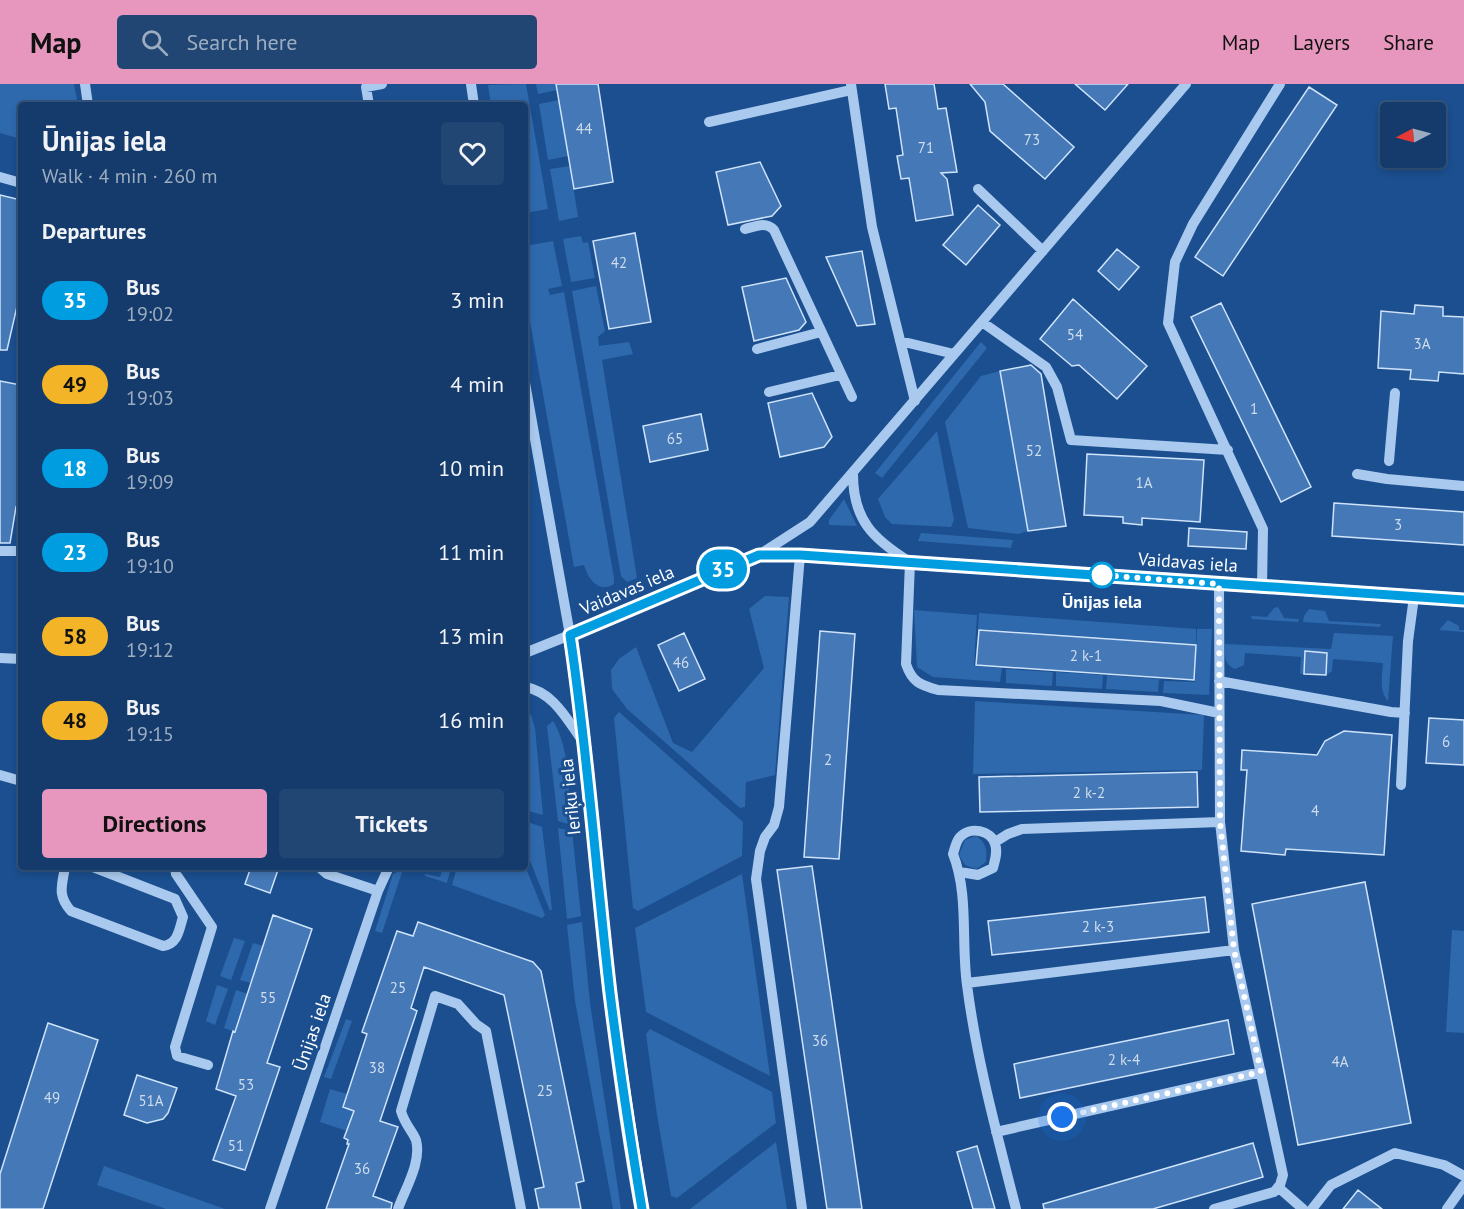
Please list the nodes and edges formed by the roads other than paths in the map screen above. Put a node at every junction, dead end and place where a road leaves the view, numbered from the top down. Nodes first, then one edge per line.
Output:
1 (85, 84) edge
2 (382, 84) edge
3 (471, 84) edge
4 (1186, 84) edge
5 (1280, 84) edge
6 (366, 86) edge
7 (851, 87) edge
8 (88, 102) edge
9 (369, 102) edge
10 (474, 102) edge
11 (710, 122) dead end
12 (0, 177) edge
13 (18, 182) edge
14 (978, 189) dead end
15 (745, 229) dead end
16 (1043, 251) junction
17 (982, 322) junction
18 (821, 332) junction
19 (900, 341) junction
20 (757, 349) dead end
21 (954, 354) junction
22 (840, 375) junction
23 (769, 392) dead end
24 (1395, 393) dead end
25 (852, 397) dead end
26 (528, 400) edge
27 (915, 401) junction
28 (1228, 450) junction
29 (1389, 461) dead end
30 (853, 474) junction
31 (1357, 474) dead end
32 (1464, 486) edge
33 (0, 550) edge
34 (18, 550) edge
35 (759, 555) junction
36 (800, 555) junction
37 (910, 562) junction
38 (1219, 584) junction
39 (1262, 586) junction
40 (1414, 597) junction
41 (1464, 600) edge
42 (570, 635) junction
43 (528, 652) edge
44 (0, 658) edge
45 (18, 659) edge
46 (1219, 681) junction
47 (528, 688) edge
48 (1405, 712) junction
49 (1219, 713) junction
50 (584, 742) junction
51 (0, 775) edge
52 (18, 780) edge
53 (1401, 784) dead end
54 (1220, 822) junction
55 (995, 842) junction
56 (65, 870) edge
57 (101, 870) edge
58 (175, 870) edge
59 (323, 870) edge
60 (388, 870) edge
61 (960, 872) junction
62 (378, 891) junction
63 (1234, 950) junction
64 (967, 983) junction
65 (208, 1065) dead end
66 (1261, 1072) junction
67 (996, 1132) junction
68 (1464, 1176) edge
69 (1464, 1185) edge
70 (1278, 1187) junction
71 (270, 1209) edge
72 (398, 1209) edge
73 (521, 1209) edge
74 (642, 1209) edge
75 (802, 1209) edge
76 (1016, 1209) edge
77 (1214, 1209) edge
78 (1303, 1209) edge
79 (1312, 1209) edge
80 (1447, 1209) edge

1 - 8 street
2 - 6 street
3 - 10 street
4 - 16 street
5 - 28 street
6 - 9 street
7 - 11 street
7 - 19 street
12 - 13 street
14 - 16 street
15 - 18 street
16 - 17 street
17 - 21 street
17 - 28 street
18 - 20 street
18 - 22 street
19 - 21 street
19 - 27 street
21 - 27 street
22 - 23 street
22 - 25 street
24 - 29 street
26 - 42 street, Ieriķu iela
27 - 30 street
28 - 39 street
30 - 35 street
30 - 37 street, Vaidavas iela
31 - 32 street
33 - 34 street
35 - 36 main road, Vaidavas iela
35 - 42 main road, Vaidavas iela
36 - 37 main road, Vaidavas iela
36 - 75 street
37 - 38 main road, Vaidavas iela
37 - 49 street
38 - 39 main road, Vaidavas iela
38 - 46 street
39 - 40 main road, Vaidavas iela
40 - 41 main road, Vaidavas iela
40 - 48 street
42 - 43 street
42 - 50 main road, Ieriķu iela
44 - 45 street
46 - 48 street
46 - 49 street
47 - 50 street
48 - 53 street
49 - 54 street
50 - 74 main road, Ieriķu iela
51 - 52 street
54 - 55 street
54 - 63 street
55 - 61 street
55 - 61 street
56 - 57 street
58 - 65 street
59 - 62 street
60 - 62 street, Ūnijas iela
61 - 64 street
62 - 71 street, Ūnijas iela
63 - 64 street
63 - 66 street
64 - 67 street
66 - 67 street
66 - 70 street
67 - 76 street
68 - 79 street
69 - 80 street
70 - 77 street
70 - 78 street
72 - 73 street

